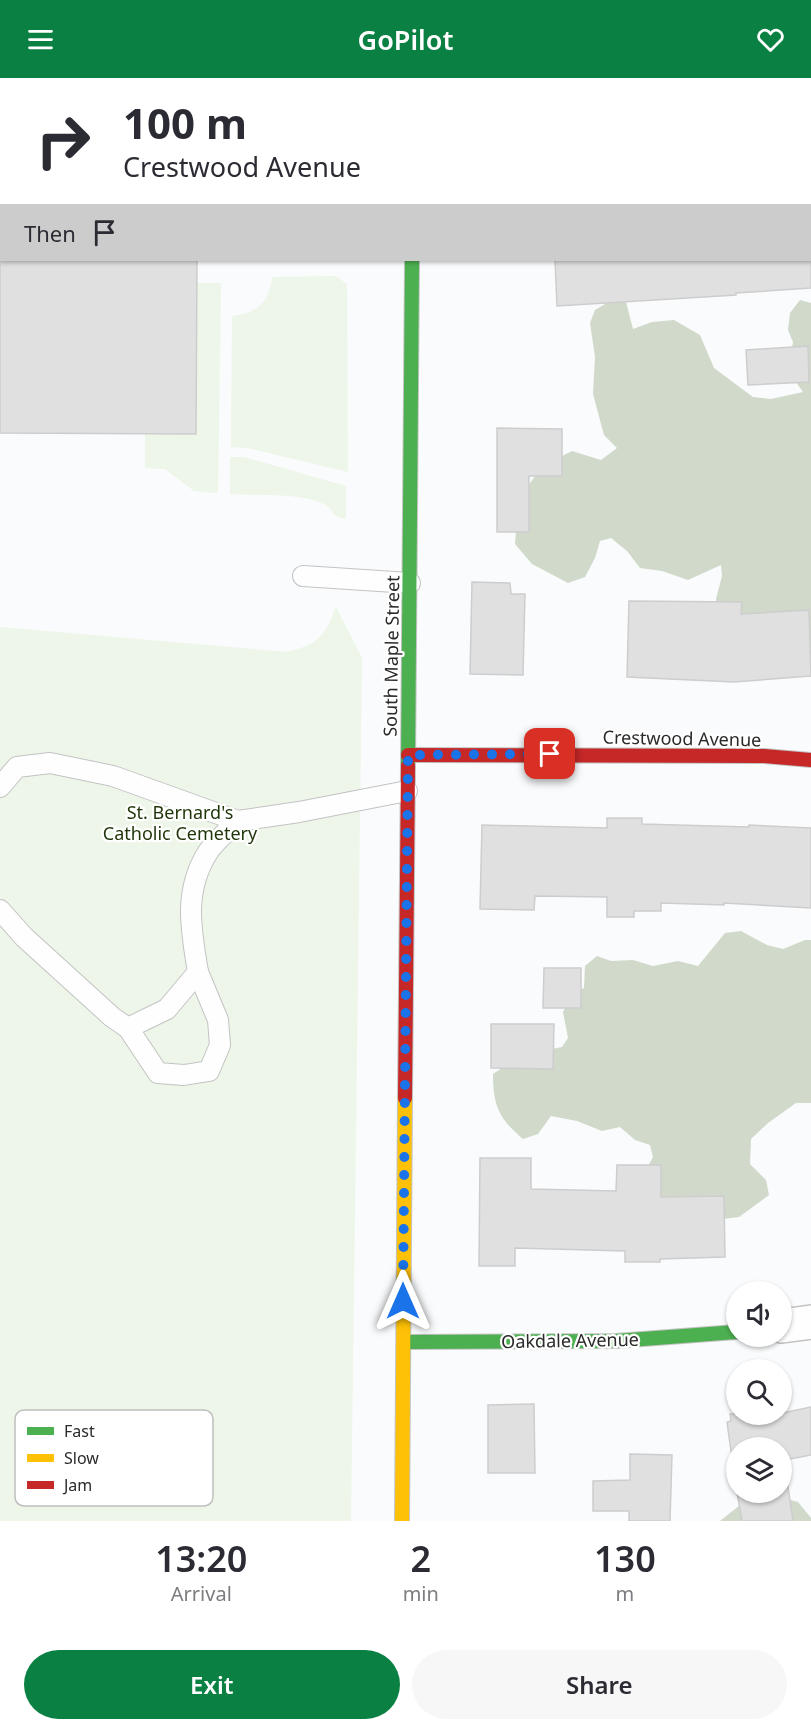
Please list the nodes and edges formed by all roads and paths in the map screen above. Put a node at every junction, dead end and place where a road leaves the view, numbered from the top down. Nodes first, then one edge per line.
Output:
1 (412, 261) edge
2 (303, 576) dead end
3 (410, 583) junction
4 (408, 755) junction
5 (811, 760) edge
6 (0, 787) edge
7 (407, 791) junction
8 (238, 821) junction
9 (0, 910) edge
10 (198, 972) junction
11 (128, 1028) junction
12 (811, 1322) edge
13 (792, 1325) edge
14 (726, 1333) edge
15 (404, 1342) junction
16 (402, 1521) edge

1 - 3 main road, South Maple Street
2 - 3 lane
3 - 4 main road, South Maple Street
4 - 5 main road, Crestwood Avenue
4 - 7 main road, South Maple Street
6 - 8 lane
7 - 8 lane
7 - 15 main road, South Maple Street
8 - 10 lane
9 - 11 lane
10 - 11 lane
10 - 11 lane
12 - 13 street
14 - 15 main road, Oakdale Avenue
15 - 16 main road, South Maple Street

